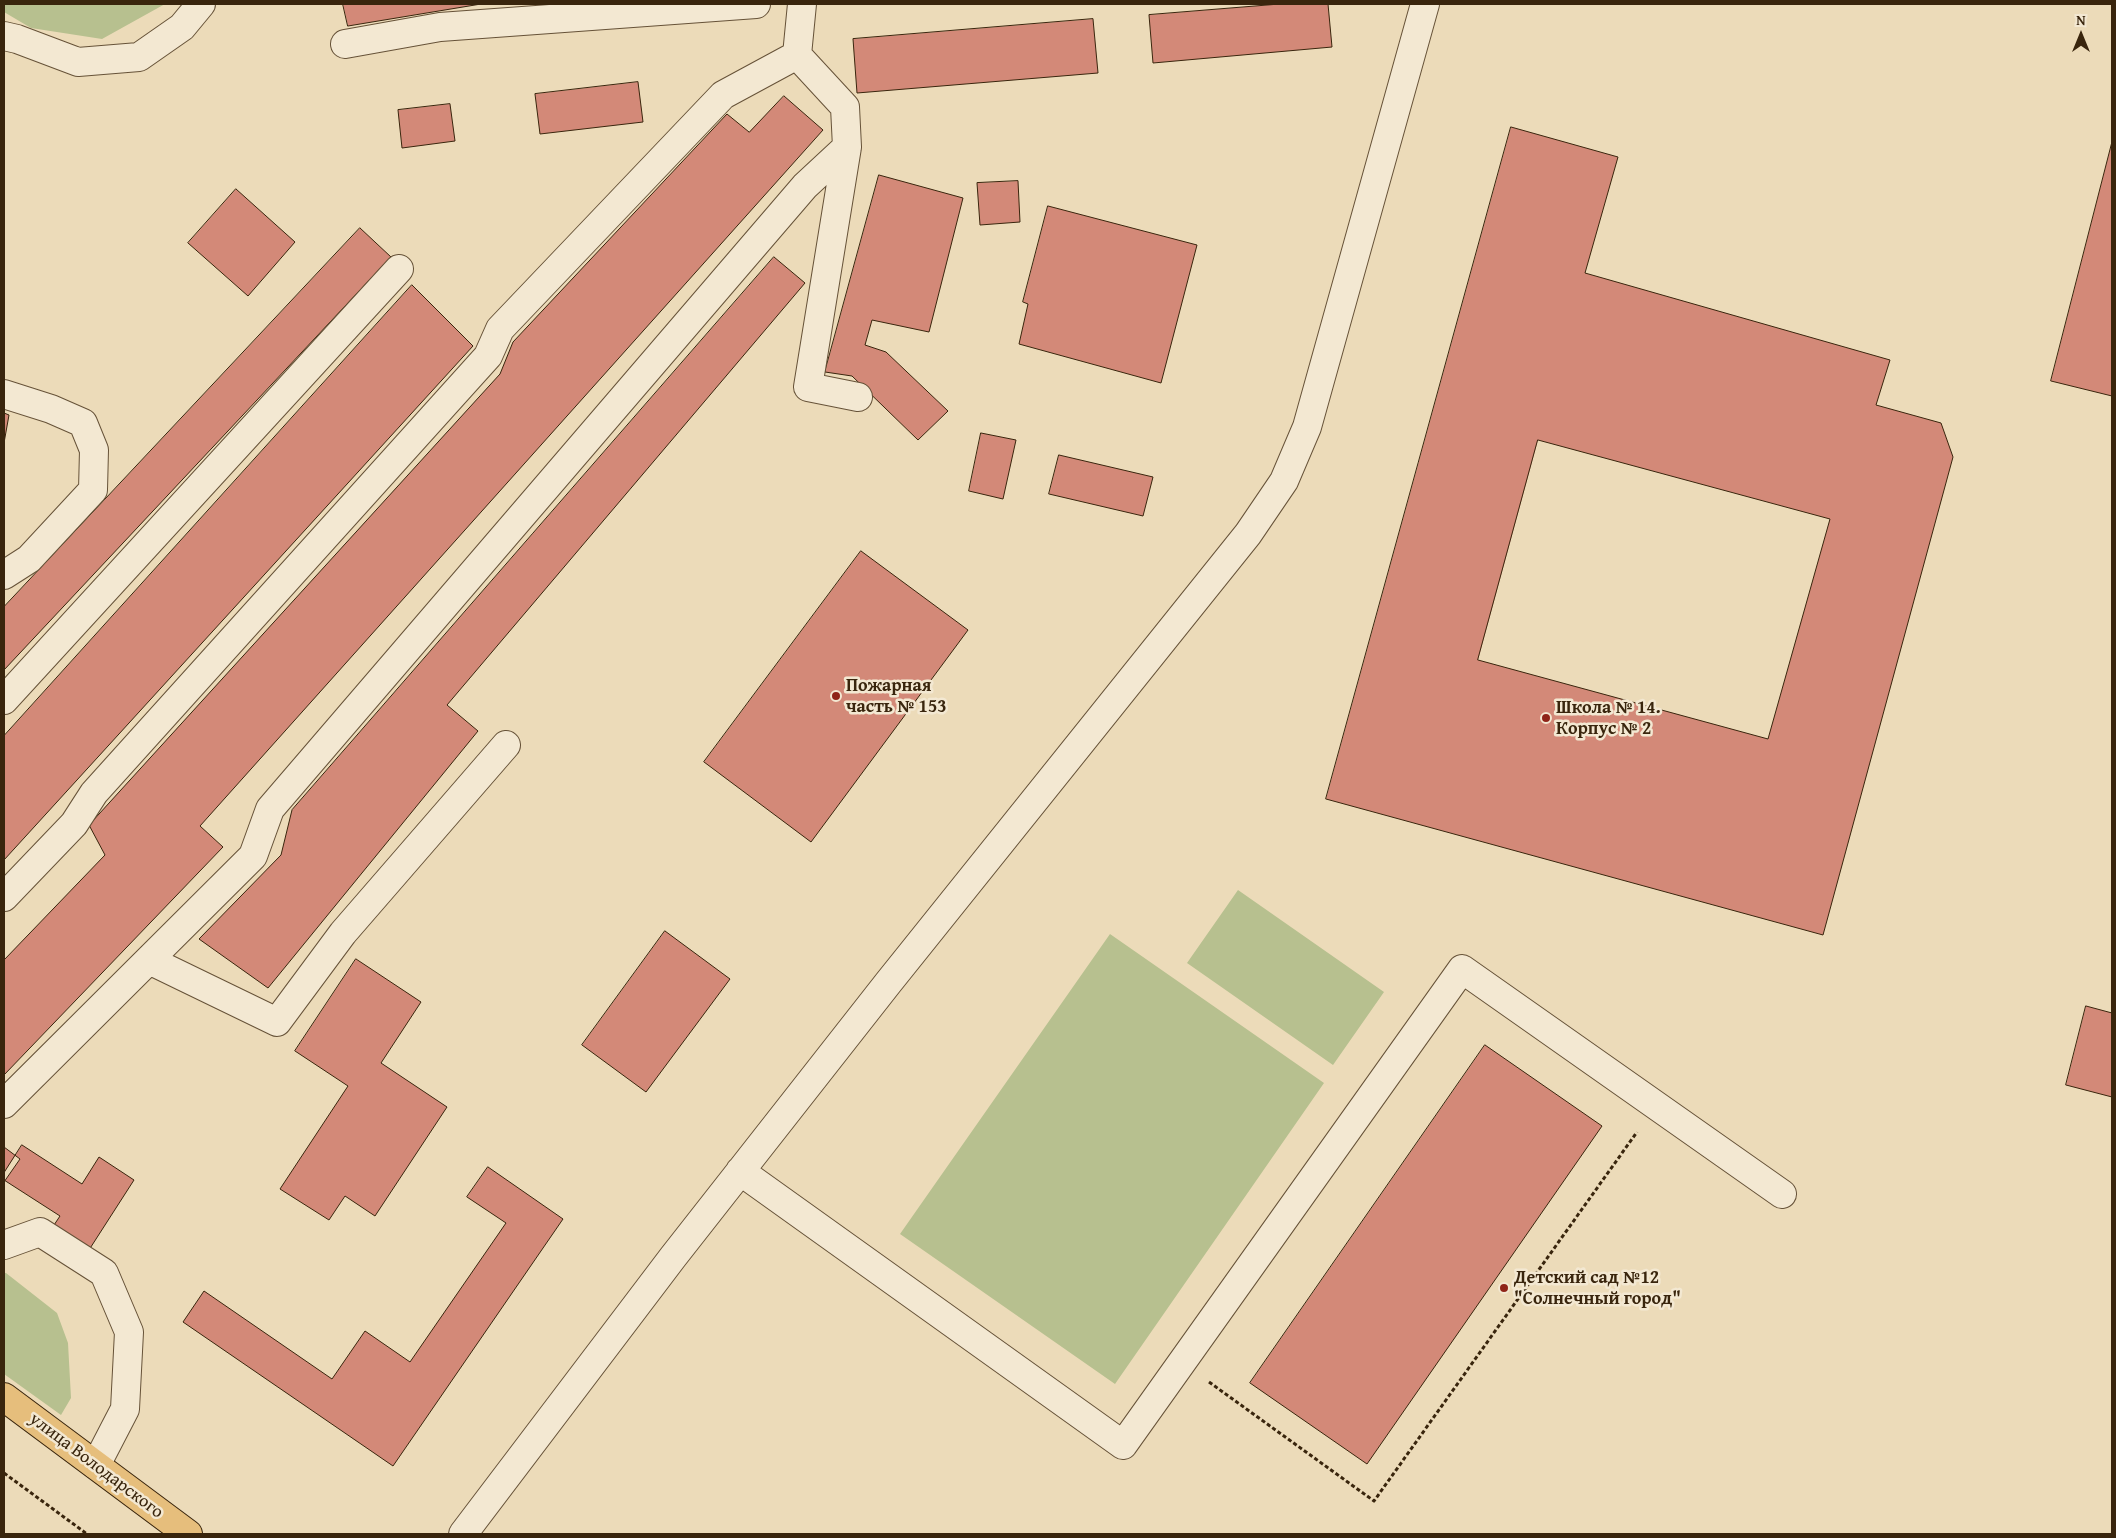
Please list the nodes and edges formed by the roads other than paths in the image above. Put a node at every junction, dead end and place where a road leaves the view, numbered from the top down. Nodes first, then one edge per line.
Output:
1 (202, 4) edge
2 (756, 4) edge
3 (802, 4) edge
4 (1425, 4) edge
5 (4, 36) edge
6 (346, 44) dead end
7 (797, 55) junction
8 (847, 147) junction
9 (399, 269) dead end
10 (4, 394) edge
11 (858, 398) dead end
12 (4, 574) edge
13 (4, 700) edge
14 (506, 745) dead end
15 (4, 896) edge
16 (149, 960) junction
17 (4, 1104) edge
18 (740, 1171) junction
19 (1782, 1194) dead end
20 (4, 1245) edge
21 (4, 1397) edge
22 (96, 1465) junction
23 (188, 1534) edge
24 (463, 1534) edge

1 - 5 street
2 - 6 street
3 - 7 street
4 - 18 street
7 - 8 street
7 - 15 street
8 - 11 street
8 - 16 street
9 - 13 street
10 - 12 street
14 - 16 street
16 - 17 street
18 - 19 street
18 - 24 street
20 - 22 street
21 - 22 main road, улица Володарского
22 - 23 main road, улица Володарского

